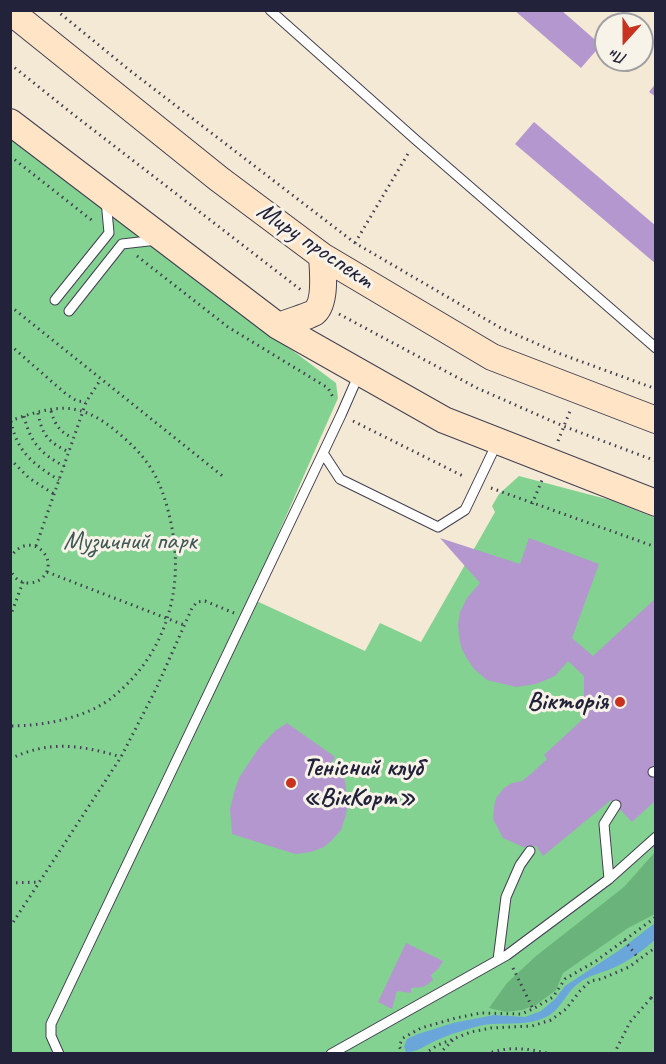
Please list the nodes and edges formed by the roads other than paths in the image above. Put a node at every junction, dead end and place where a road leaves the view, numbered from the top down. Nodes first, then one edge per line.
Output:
1 (270, 10) edge
2 (10, 11) edge
3 (10, 122) edge
4 (105, 195) junction
5 (164, 239) junction
6 (322, 256) junction
7 (55, 300) dead end
8 (69, 311) dead end
9 (278, 326) junction
10 (656, 348) edge
11 (360, 372) junction
12 (656, 420) edge
13 (498, 441) junction
14 (323, 453) junction
15 (656, 503) edge
16 (616, 805) dead end
17 (656, 837) edge
18 (530, 851) dead end
19 (609, 879) junction
20 (498, 960) junction
21 (59, 1053) edge
22 (331, 1053) edge

1 - 10 lane
2 - 6 main road, Миру проспект
3 - 4 main road
4 - 5 main road
4 - 7 lane
5 - 8 lane
5 - 9 main road
6 - 9 main road
6 - 12 main road, Миру проспект
9 - 11 main road
11 - 13 main road
11 - 14 lane
13 - 14 lane
13 - 15 main road
14 - 21 lane
16 - 19 lane
17 - 19 lane
18 - 20 lane
19 - 20 lane
20 - 22 lane

